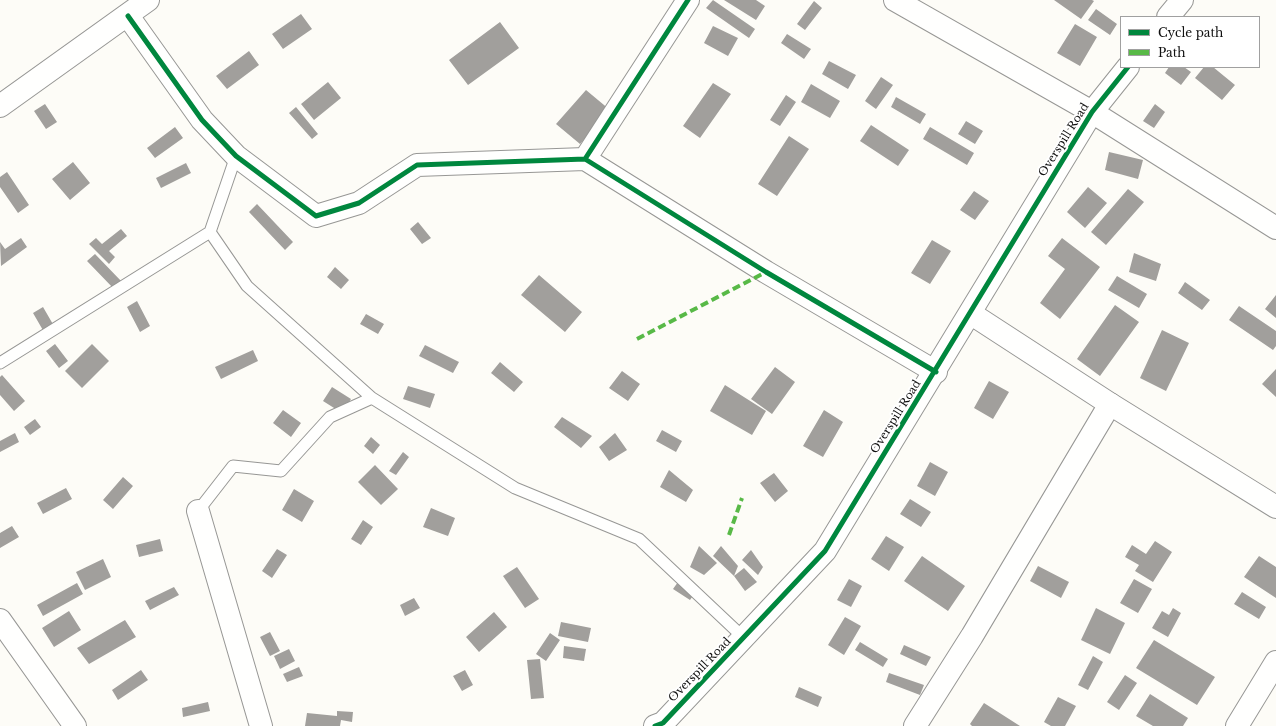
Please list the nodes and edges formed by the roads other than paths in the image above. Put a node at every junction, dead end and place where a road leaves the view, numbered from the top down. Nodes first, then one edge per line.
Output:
1 (148, 0) edge
2 (688, 0) edge
3 (895, 0) edge
4 (1182, 0) edge
5 (128, 16) junction
6 (1169, 16) edge
7 (1127, 68) edge
8 (0, 106) edge
9 (1092, 112) junction
10 (236, 156) junction
11 (585, 159) junction
12 (1276, 228) edge
13 (210, 232) junction
14 (970, 313) junction
15 (0, 363) edge
16 (936, 372) junction
17 (372, 398) junction
18 (1110, 404) junction
19 (1276, 507) edge
20 (198, 511) joint
21 (0, 620) edge
22 (744, 638) junction
23 (1276, 662) edge
24 (660, 725) edge
25 (75, 726) edge
26 (261, 726) edge
27 (915, 726) edge
28 (1237, 726) edge

1 - 5 street
2 - 11 street
3 - 9 street
4 - 6 street
5 - 8 street
5 - 10 street
7 - 9 street, Overspill Road
9 - 12 street
9 - 14 street, Overspill Road
10 - 11 street
10 - 13 lane
11 - 16 street
13 - 15 lane
13 - 17 lane
14 - 16 street, Overspill Road
14 - 18 street
16 - 22 street, Overspill Road
17 - 20 lane
17 - 22 lane
18 - 19 street
18 - 27 street
20 - 26 street
21 - 25 street
22 - 24 street, Overspill Road
23 - 28 street

